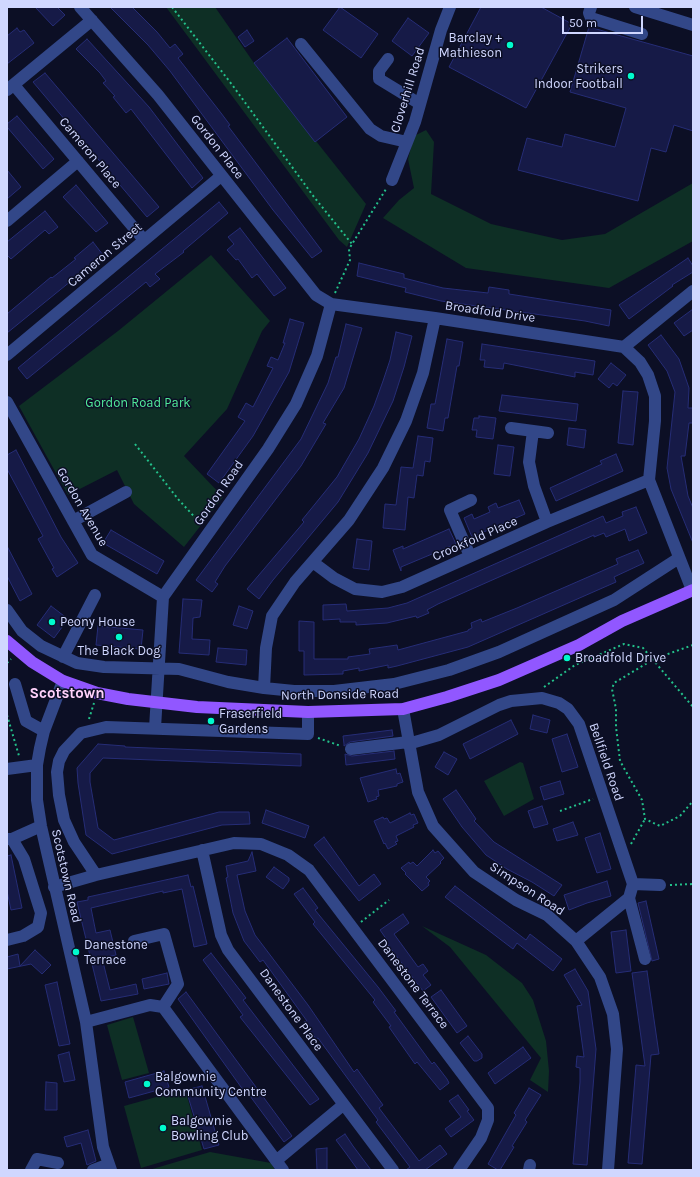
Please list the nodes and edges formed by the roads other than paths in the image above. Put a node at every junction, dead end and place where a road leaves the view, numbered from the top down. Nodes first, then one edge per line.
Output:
1 (80, 7) edge
2 (450, 7) edge
3 (591, 7) edge
4 (635, 7) edge
5 (92, 20) junction
6 (693, 24) edge
7 (642, 34) dead end
8 (301, 44) dead end
9 (388, 59) dead end
10 (10, 87) edge
11 (420, 104) junction
12 (407, 142) junction
13 (78, 161) junction
14 (221, 176) junction
15 (392, 180) road end
16 (7, 221) edge
17 (144, 240) junction
18 (693, 291) edge
19 (331, 304) junction
20 (435, 318) junction
21 (624, 347) junction
22 (7, 355) edge
23 (7, 402) edge
24 (511, 428) dead end
25 (533, 431) junction
26 (548, 433) dead end
27 (649, 480) junction
28 (126, 492) dead end
29 (471, 500) dead end
30 (73, 521) junction
31 (547, 522) junction
32 (470, 556) junction
33 (679, 558) junction
34 (314, 563) junction
35 (693, 590) edge
36 (95, 595) dead end
37 (163, 597) junction
38 (7, 610) edge
39 (7, 641) edge
40 (63, 657) junction
41 (159, 668) junction
42 (63, 680) junction
43 (15, 684) dead end
44 (264, 688) junction
45 (156, 702) junction
46 (403, 708) junction
47 (308, 712) junction
48 (155, 728) junction
49 (44, 731) junction
50 (408, 743) junction
51 (350, 749) road end
52 (37, 765) junction
53 (7, 769) edge
54 (41, 826) junction
55 (9, 839) edge
56 (202, 850) junction
57 (96, 875) junction
58 (633, 884) junction
59 (660, 885) road end
60 (54, 887) junction
61 (629, 898) junction
62 (7, 940) edge
63 (134, 941) dead end
64 (576, 941) junction
65 (645, 959) dead end
66 (163, 1007) junction
67 (86, 1022) junction
68 (343, 1105) junction
69 (58, 1163) dead end
70 (280, 1165) edge
71 (110, 1167) edge
72 (30, 1170) edge
73 (93, 1170) edge
74 (393, 1170) edge
75 (459, 1170) edge
76 (608, 1170) edge

1 - 5 street, Gordon Place
2 - 11 street, Cloverhill Road
3 - 7 street
4 - 6 street
5 - 10 street
5 - 14 street, Gordon Place
8 - 12 street
9 - 11 street
10 - 13 street, Cameron Place
11 - 12 street, Cloverhill Road
12 - 15 street, Cloverhill Road
13 - 16 street
13 - 17 street, Cameron Place
14 - 17 street, Cameron Street
14 - 19 street, Gordon Place
17 - 22 street, Cameron Street
18 - 21 street
19 - 20 street
19 - 37 street, Gordon Road
20 - 21 street, Broadfold Drive
20 - 34 street, Broadfold Drive
21 - 27 street
23 - 30 street, Gordon Avenue
24 - 25 street
25 - 26 street
25 - 31 street
27 - 31 street, Crookfold Place
27 - 33 street
28 - 30 street
29 - 32 street
30 - 37 street, Gordon Avenue
31 - 32 street, Crookfold Place
32 - 34 street, Crookfold Place
33 - 35 street
33 - 44 street, North Donside Road
34 - 44 street, Broadfold Drive
35 - 46 main road, North Donside Road
36 - 40 street
37 - 41 street, Gordon Road
38 - 40 street, North Donside Road
39 - 42 main road
40 - 41 street, North Donside Road
41 - 44 street, North Donside Road
41 - 45 street, Gordon Road
42 - 45 main road, North Donside Road
42 - 49 street, Scotstown Road
43 - 49 street
45 - 47 main road, North Donside Road
45 - 48 street
46 - 47 main road, North Donside Road
46 - 50 street, Simpson Road
47 - 48 street
48 - 57 street
49 - 52 street, Scotstown Road
50 - 51 street, Bellfield Road
50 - 58 street, Bellfield Road
50 - 64 street, Simpson Road
52 - 53 street
52 - 54 street, Scotstown Road
54 - 55 street
54 - 60 street, Scotstown Road
55 - 62 street
56 - 57 street, Danestone Terrace
56 - 68 street, Danestone Place
56 - 75 street, Danestone Terrace
57 - 60 street, Danestone Terrace
58 - 59 street
58 - 61 street
60 - 67 street, Scotstown Road
61 - 64 street
61 - 65 street
63 - 66 street
64 - 76 street, Simpson Road
66 - 67 street
66 - 70 street
67 - 71 street, Scotstown Road
68 - 70 street
68 - 74 street, Danestone Place
69 - 72 street
71 - 73 street

